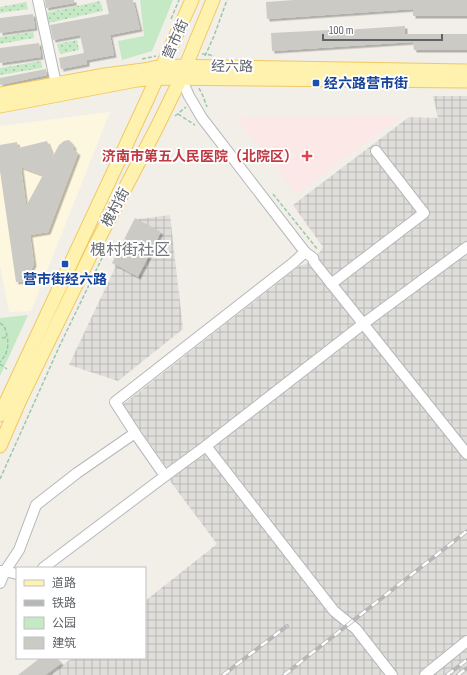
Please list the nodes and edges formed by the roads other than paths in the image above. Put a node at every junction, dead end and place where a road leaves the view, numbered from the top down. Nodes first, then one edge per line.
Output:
1 (38, 0) edge
2 (192, 0) edge
3 (214, 0) edge
4 (163, 66) junction
5 (186, 66) junction
6 (467, 71) edge
7 (200, 77) junction
8 (157, 78) junction
9 (181, 78) junction
10 (467, 81) edge
11 (56, 84) junction
12 (0, 94) edge
13 (0, 106) edge
14 (376, 151) dead end
15 (467, 247) edge
16 (305, 252) junction
17 (331, 284) junction
18 (363, 324) junction
19 (0, 415) edge
20 (134, 433) junction
21 (0, 446) edge
22 (206, 446) junction
23 (467, 454) edge
24 (165, 476) junction
25 (44, 567) edge
26 (2, 571) edge
27 (16, 574) edge
28 (0, 583) edge
29 (467, 641) edge
30 (392, 675) edge
31 (425, 675) edge

1 - 11 street
2 - 4 main road, 营市街
3 - 5 main road, 营市街
4 - 5 main road, 经六路
4 - 8 main road, 营市街
4 - 11 main road, 经六路
5 - 7 main road, 经六路
5 - 9 main road, 营市街
6 - 7 main road, 经六路
7 - 9 main road, 经六路
7 - 10 main road, 经六路
8 - 9 main road, 经六路
8 - 13 main road, 经六路
8 - 19 main road, 槐村街
9 - 16 street
9 - 21 main road, 槐村街
11 - 12 main road, 经六路
14 - 17 street
15 - 18 street
16 - 17 street
16 - 20 street
17 - 18 street
18 - 22 street
18 - 23 street
20 - 24 street
20 - 26 street
22 - 24 street
22 - 30 street
24 - 25 street
26 - 27 street
26 - 28 street
29 - 31 street

